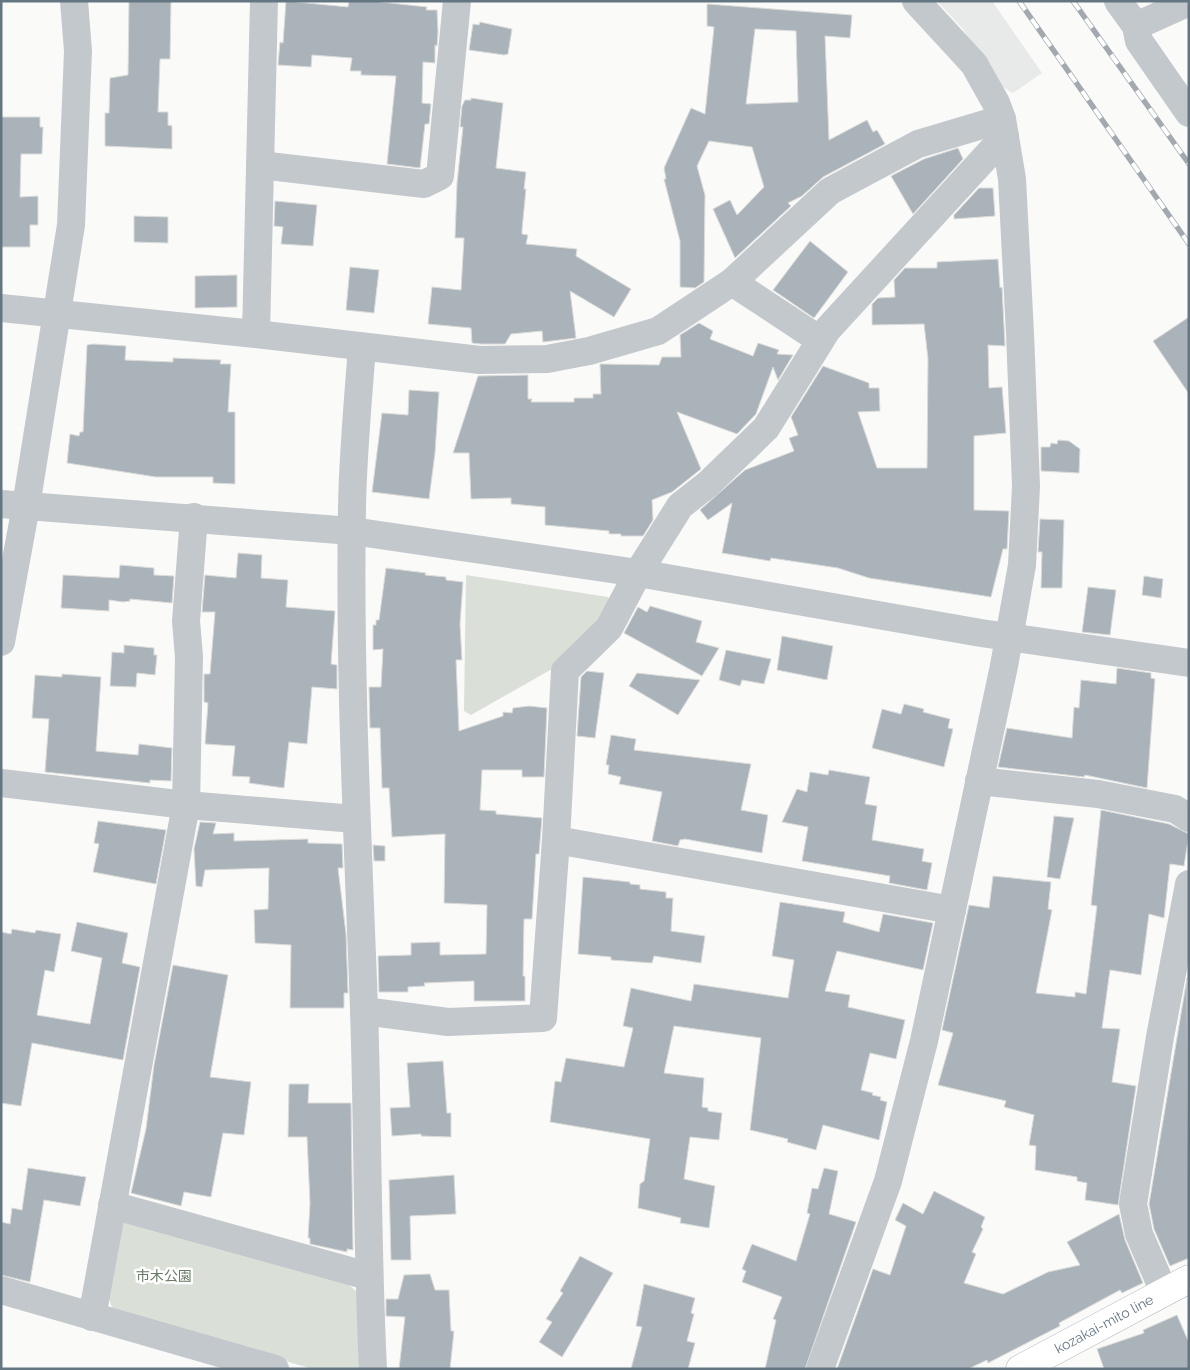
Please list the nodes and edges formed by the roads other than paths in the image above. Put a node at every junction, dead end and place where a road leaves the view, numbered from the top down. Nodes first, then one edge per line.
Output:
1 (74, 1) edge
2 (264, 1) edge
3 (457, 1) edge
4 (916, 1) edge
5 (1118, 1) edge
6 (1189, 2) edge
7 (1136, 26) junction
8 (1189, 113) edge
9 (1003, 127) junction
10 (260, 165) junction
11 (732, 282) junction
12 (1, 308) edge
13 (57, 314) junction
14 (256, 334) junction
15 (820, 340) junction
16 (362, 348) junction
17 (14, 505) edge
18 (194, 517) junction
19 (352, 531) junction
20 (638, 573) junction
21 (1008, 637) junction
22 (1, 642) edge
23 (1189, 663) edge
24 (979, 781) junction
25 (1, 783) edge
26 (186, 805) junction
27 (1189, 818) edge
28 (355, 820) junction
29 (556, 840) junction
30 (1189, 884) edge
31 (952, 910) junction
32 (364, 1011) junction
33 (112, 1205) junction
34 (368, 1276) junction
35 (1189, 1279) edge
36 (1, 1290) edge
37 (1164, 1292) junction
38 (92, 1317) junction
39 (274, 1369) edge
40 (372, 1369) edge
41 (820, 1369) edge
42 (1020, 1369) edge

1 - 13 street
2 - 10 street
3 - 10 street
4 - 9 street
5 - 7 street
6 - 7 street
7 - 8 street
9 - 11 street
9 - 15 street
9 - 21 street
10 - 14 street
11 - 15 street
11 - 16 street
12 - 13 street
13 - 14 street
13 - 17 street
14 - 16 street
15 - 20 street
16 - 19 street
17 - 18 street
17 - 22 street
18 - 19 street
18 - 26 street
19 - 20 street
19 - 28 street
20 - 21 street
20 - 29 street
21 - 23 street
21 - 24 street
24 - 27 street
24 - 31 street
25 - 26 street
26 - 28 street
26 - 33 street
28 - 32 street
29 - 31 street
29 - 32 street
30 - 37 street
31 - 41 street
32 - 34 street
33 - 34 street
33 - 38 street
34 - 40 street
35 - 37 main road, kozakai-mito line
36 - 38 street
37 - 42 main road, kozakai-mito line
38 - 39 street

